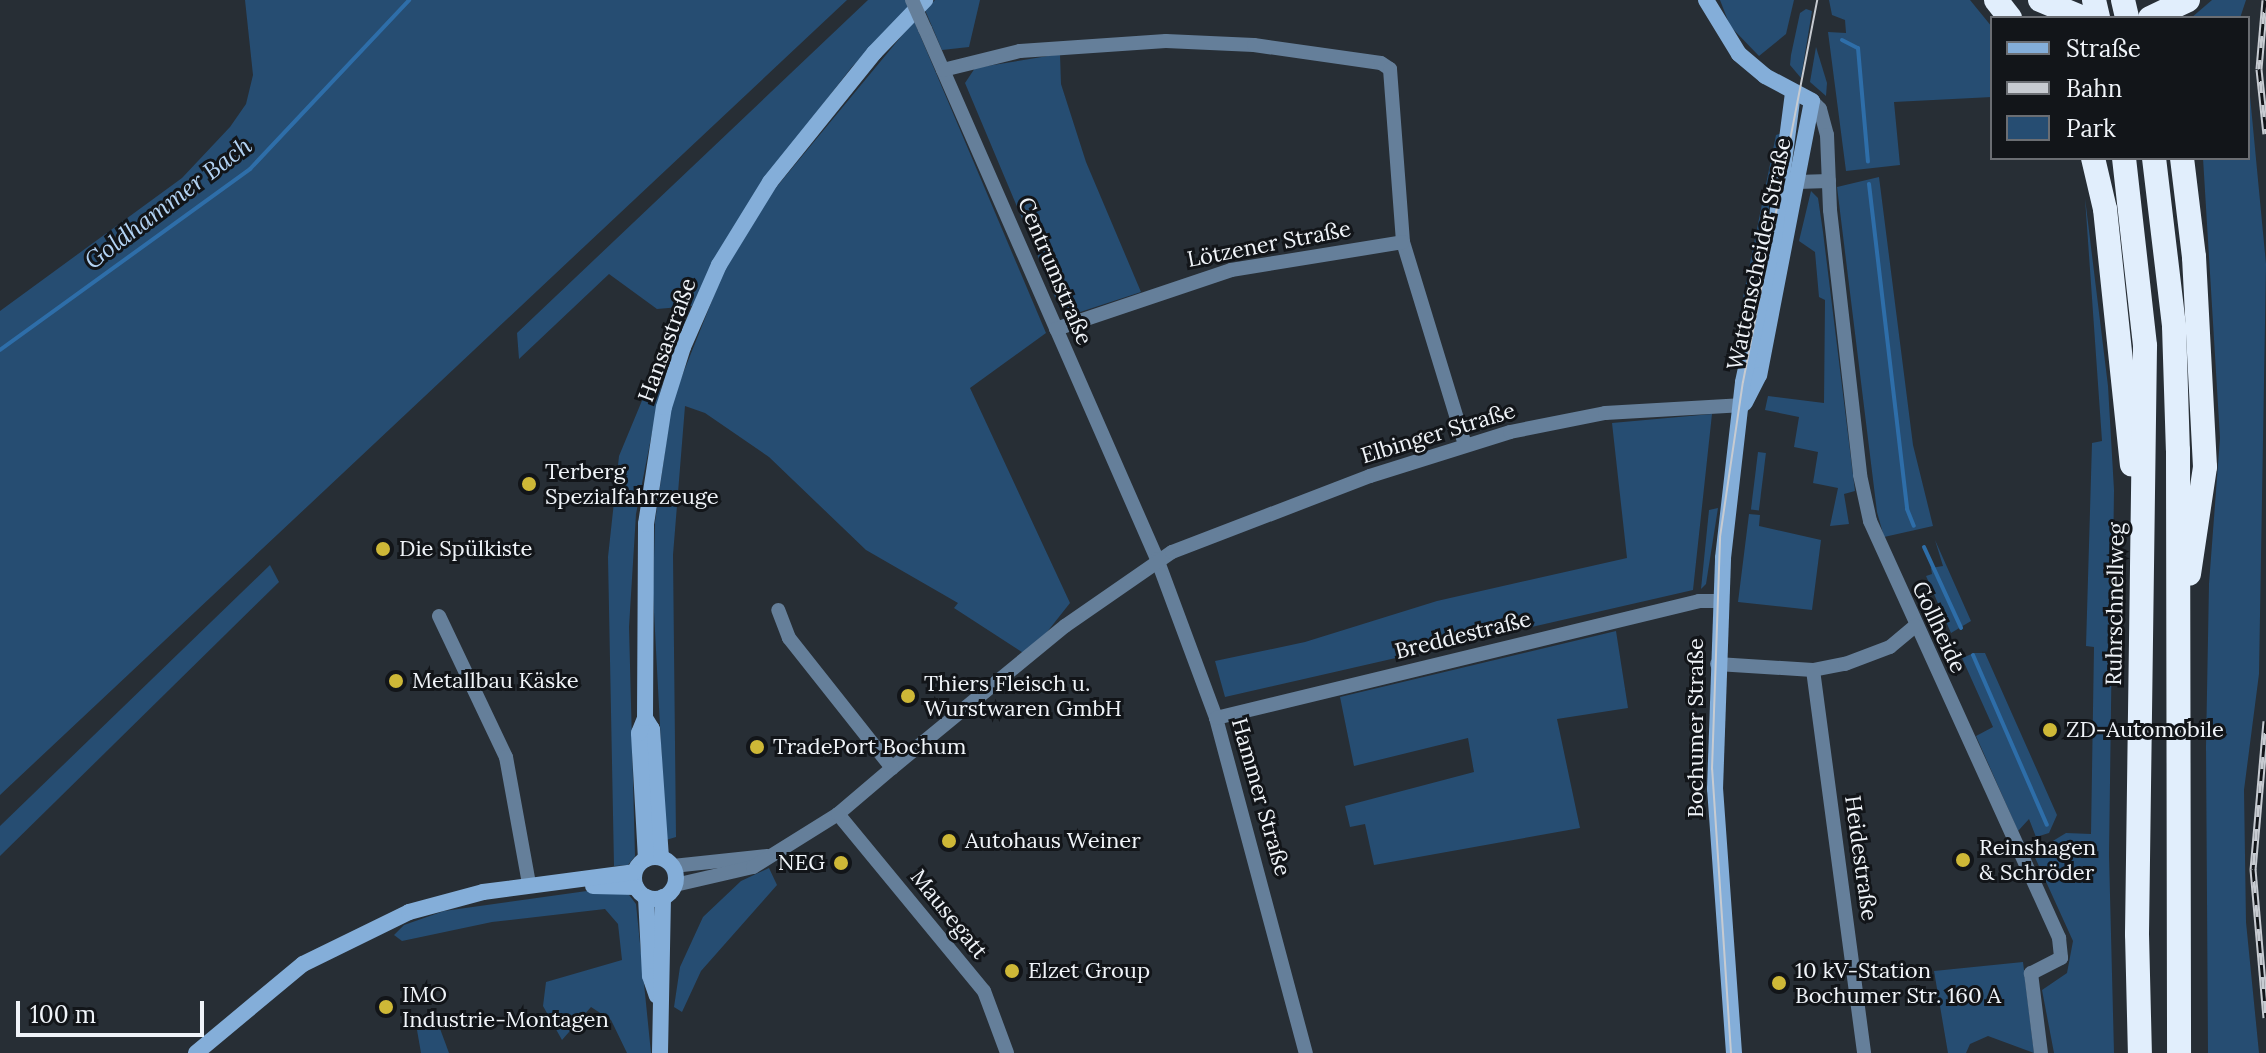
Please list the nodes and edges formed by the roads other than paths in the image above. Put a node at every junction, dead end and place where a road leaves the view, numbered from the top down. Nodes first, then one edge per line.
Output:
1 (912, 0) edge
2 (925, 0) edge
3 (1706, 0) edge
4 (1996, 0) edge
5 (2040, 0) edge
6 (2188, 0) edge
7 (2008, 16) edge
8 (2078, 16) edge
9 (2154, 16) edge
10 (943, 70) junction
11 (1793, 92) junction
12 (1812, 101) junction
13 (2093, 160) edge
14 (2124, 160) edge
15 (2154, 160) edge
16 (2182, 160) edge
17 (1829, 181) junction
18 (1797, 182) junction
19 (1403, 242) junction
20 (1056, 329) junction
21 (1744, 405) junction
22 (1465, 445) junction
23 (2142, 527) junction
24 (1157, 559) junction
25 (1720, 601) junction
26 (778, 610) dead end
27 (439, 616) dead end
28 (2179, 620) junction
29 (1915, 626) junction
30 (1717, 664) junction
31 (1813, 670) junction
32 (1216, 718) junction
33 (892, 768) junction
34 (838, 814) junction
35 (767, 856) junction
36 (660, 861) junction
37 (529, 884) junction
38 (651, 888) junction
39 (196, 1053) edge
40 (660, 1053) edge
41 (1007, 1053) edge
42 (1306, 1053) edge
43 (1734, 1053) edge
44 (1864, 1053) edge
45 (2041, 1053) edge
46 (2140, 1053) edge
47 (2179, 1053) edge

1 - 10 street, Centrumstraße, bridge
2 - 36 street, Hansastraße
3 - 11 street
4 - 7 highway
5 - 8 highway, bridge
6 - 9 highway, bridge
10 - 19 street
10 - 20 street, Centrumstraße
11 - 12 street
11 - 21 street, Wattenscheider Straße
12 - 17 street, Gollheide
12 - 18 street, Wattenscheider Straße
13 - 23 highway
14 - 23 highway, Ruhrschnellweg
15 - 28 highway
16 - 28 highway
17 - 18 street
17 - 29 street, Gollheide
18 - 21 street, Wattenscheider Straße
19 - 20 street, Lötzener Straße
19 - 22 street
20 - 24 street, Centrumstraße
21 - 22 street, Elbinger Straße
21 - 25 street, Bochumer Straße
22 - 24 street, Elbinger Straße
23 - 46 highway, Ruhrschnellweg
24 - 32 street, Hammer Straße
24 - 33 street
25 - 30 street, Bochumer Straße
25 - 32 street, Breddestraße
26 - 33 street
27 - 37 street
28 - 47 highway
29 - 31 street
29 - 45 street, Gollheide
30 - 31 street
30 - 43 street, Bochumer Straße
31 - 44 street, Heidestraße
32 - 42 street, Hammer Straße
33 - 34 street
34 - 35 street
34 - 41 street, Mausegatt
35 - 36 street
35 - 38 street
36 - 38 street
36 - 38 street, Hansastraße
37 - 38 street
37 - 39 street
38 - 40 street, Hansastraße

